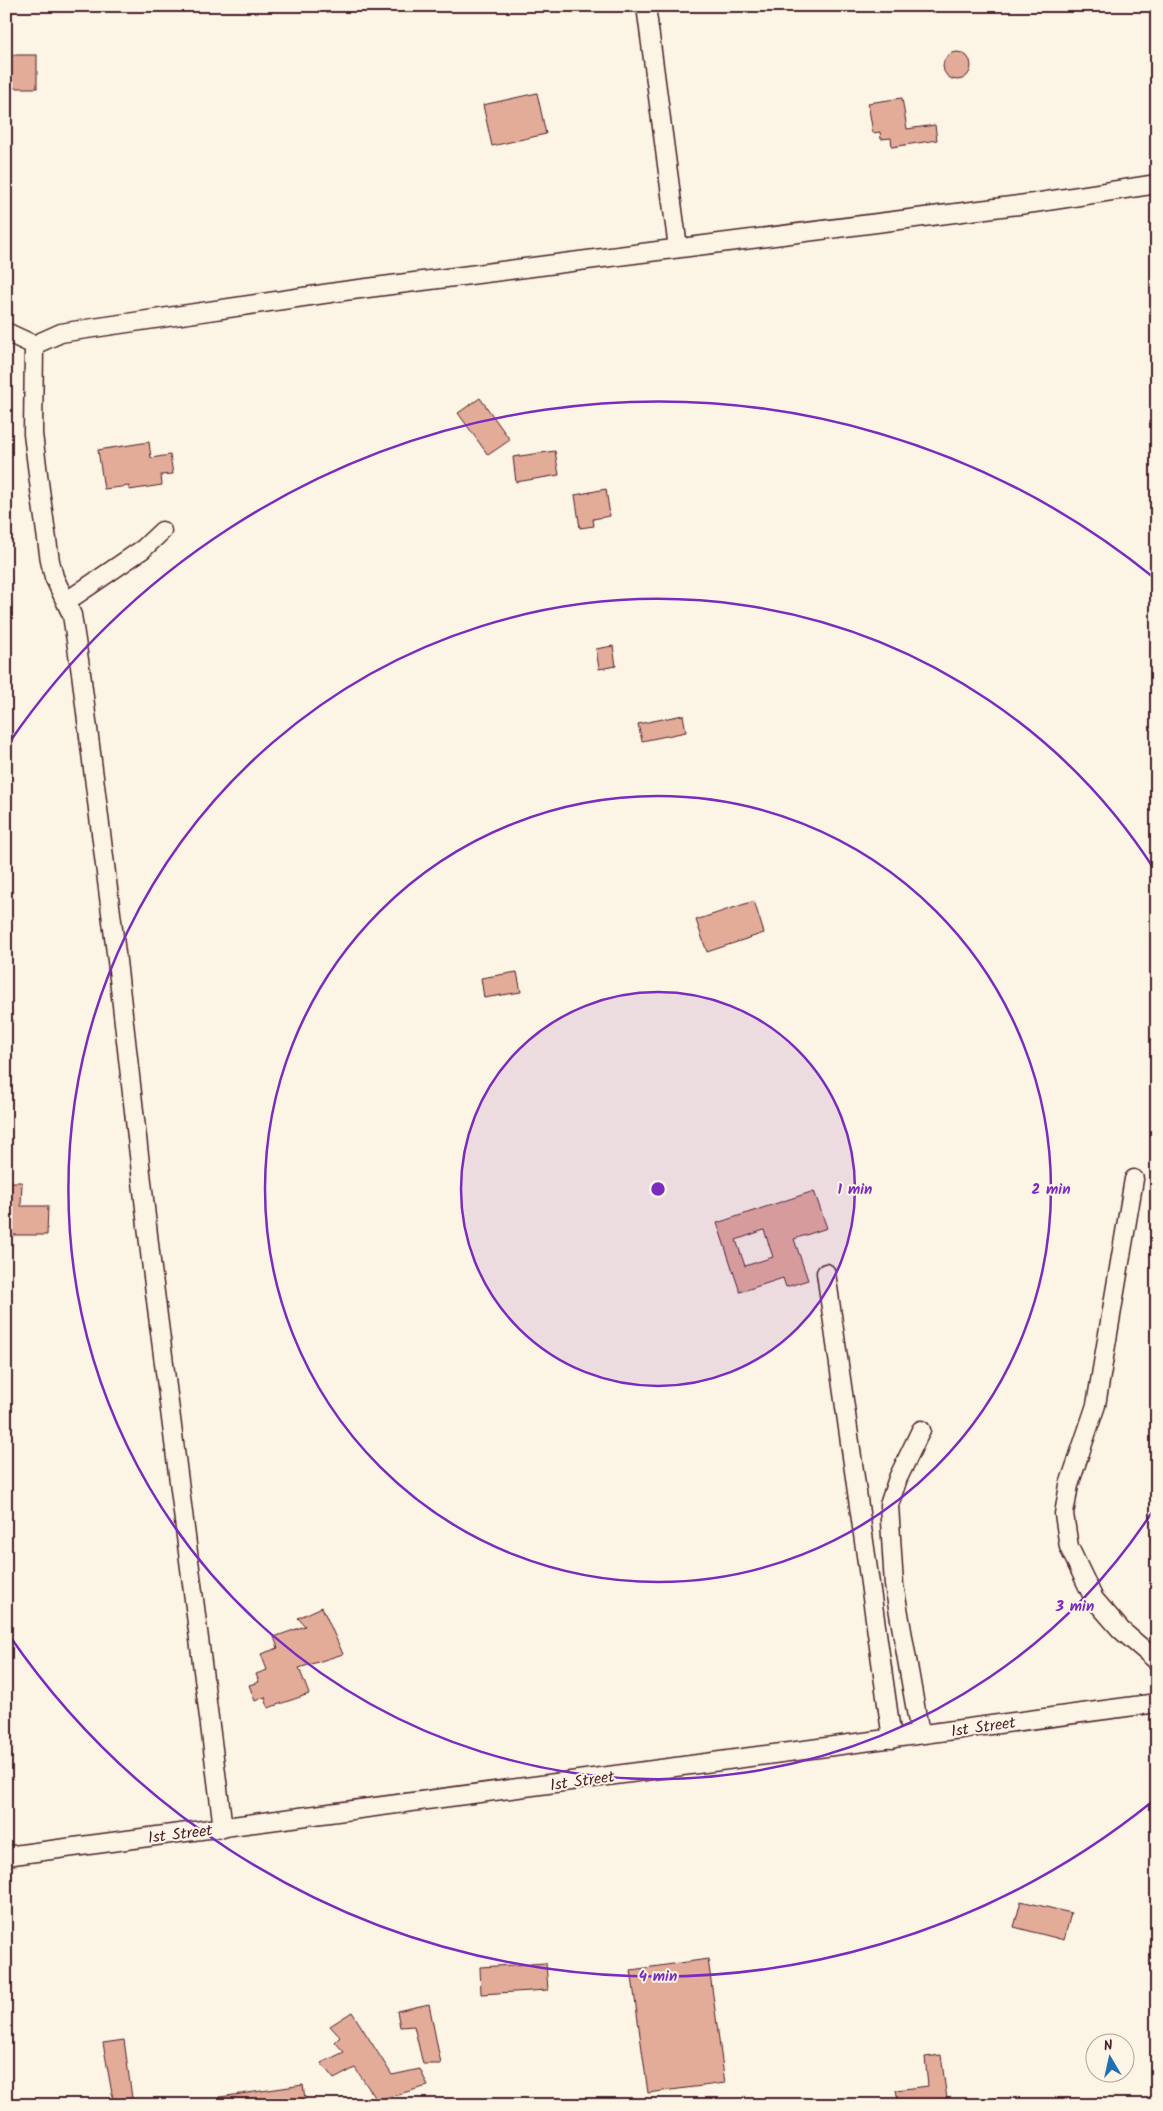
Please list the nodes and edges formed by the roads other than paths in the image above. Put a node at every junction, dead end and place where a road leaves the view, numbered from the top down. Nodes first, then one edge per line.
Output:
1 (646, 6) edge
2 (1157, 184) edge
3 (678, 248) junction
4 (6, 332) edge
5 (34, 345) junction
6 (162, 531) dead end
7 (67, 601) junction
8 (1134, 1179) dead end
9 (826, 1273) dead end
10 (921, 1430) dead end
11 (1157, 1661) edge
12 (1157, 1703) edge
13 (920, 1734) junction
14 (892, 1739) junction
15 (223, 1828) junction
16 (6, 1856) edge

1 - 3 street
2 - 3 street
3 - 5 street
4 - 5 street
5 - 7 street
6 - 7 street
7 - 15 street
8 - 11 street
9 - 14 street
10 - 13 street
12 - 13 street, 1st Street
13 - 14 street, 1st Street
14 - 15 street, 1st Street
15 - 16 street, 1st Street

